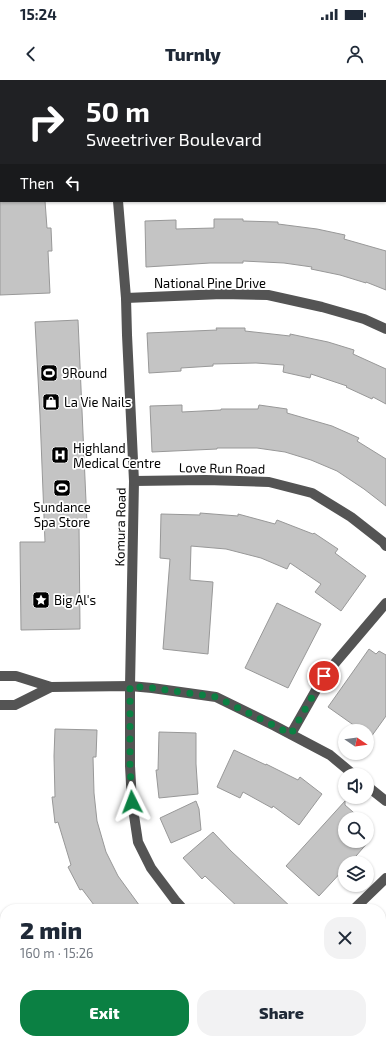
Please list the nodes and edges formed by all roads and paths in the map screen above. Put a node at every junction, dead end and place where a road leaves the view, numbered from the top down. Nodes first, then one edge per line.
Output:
1 (118, 202) edge
2 (126, 298) junction
3 (386, 329) edge
4 (134, 481) junction
5 (386, 546) edge
6 (386, 603) edge
7 (0, 676) edge
8 (130, 686) junction
9 (51, 687) junction
10 (0, 705) edge
11 (291, 734) junction
12 (346, 768) edge
13 (374, 792) edge
14 (386, 801) edge
15 (386, 878) edge
16 (179, 904) edge
17 (359, 904) edge

1 - 2 street, Komura Road
2 - 3 street, National Pine Drive
2 - 4 street, Komura Road
4 - 5 street, Love Run Road
4 - 8 street, Komura Road
6 - 11 street
7 - 9 street
8 - 9 street
8 - 11 street
8 - 16 street, Komura Road
9 - 10 street
11 - 12 street
13 - 14 street
15 - 17 street

